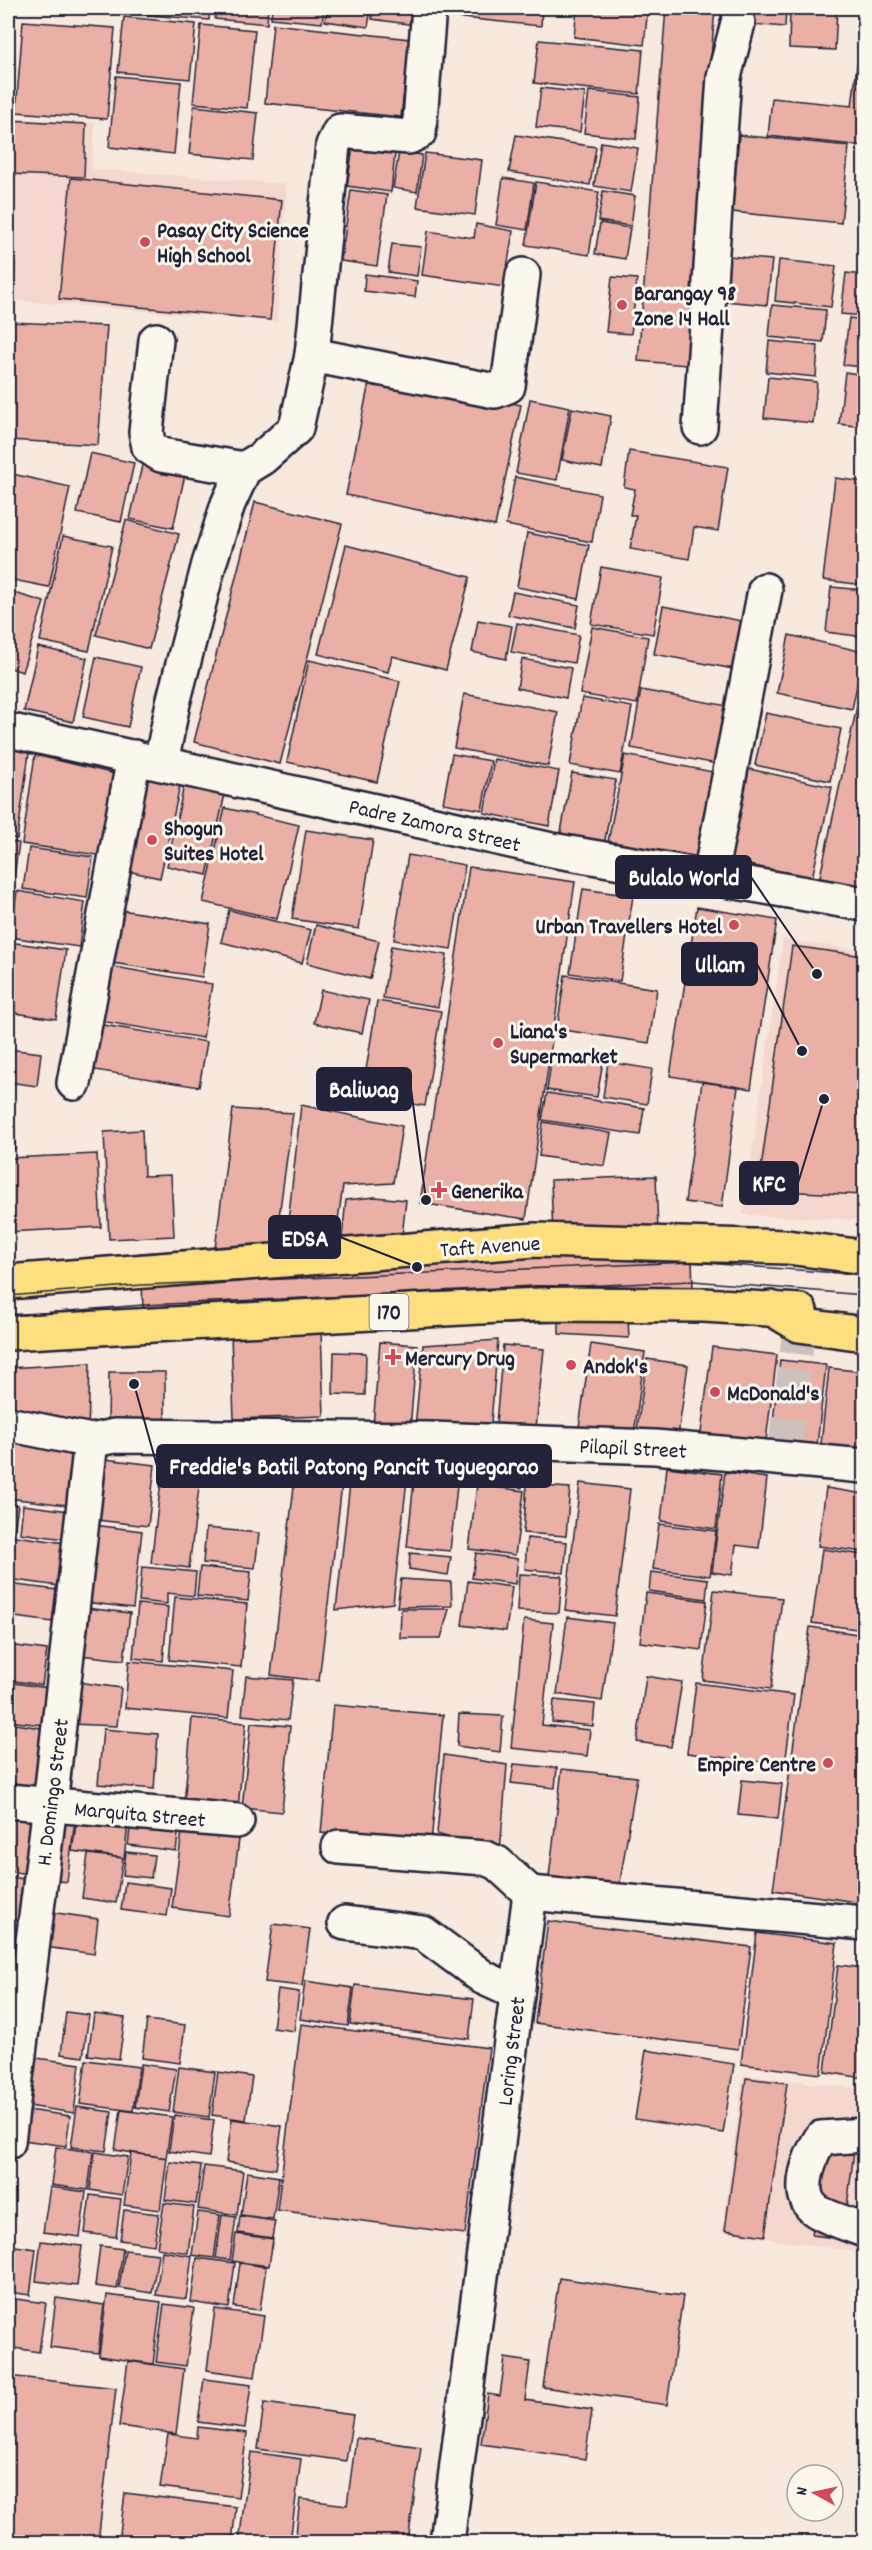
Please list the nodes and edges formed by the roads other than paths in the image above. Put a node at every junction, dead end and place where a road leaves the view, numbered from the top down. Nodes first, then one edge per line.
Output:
1 (429, 8) edge
2 (738, 23) dead end
3 (523, 275) dead end
4 (156, 340) dead end
5 (312, 355) junction
6 (700, 427) dead end
7 (244, 469) junction
8 (765, 590) dead end
9 (8, 730) edge
10 (148, 760) junction
11 (710, 876) junction
12 (864, 904) edge
13 (74, 1083) dead end
14 (864, 1257) edge
15 (8, 1282) edge
16 (771, 1308) junction
17 (864, 1317) edge
18 (8, 1333) edge
19 (864, 1334) edge
20 (8, 1424) edge
21 (91, 1441) junction
22 (864, 1466) edge
23 (8, 1801) edge
24 (50, 1805) junction
25 (237, 1821) dead end
26 (339, 1847) dead end
27 (530, 1893) junction
28 (345, 1923) dead end
29 (864, 1923) edge
30 (517, 1993) junction
31 (14, 2038) edge
32 (864, 2135) edge
33 (8, 2142) edge
34 (864, 2230) edge
35 (447, 2542) edge

1 - 5 street
2 - 6 street
3 - 5 street
4 - 7 street
5 - 7 street
7 - 10 street
8 - 11 street
9 - 10 street, Padre Zamora Street
10 - 11 street, Padre Zamora Street
10 - 13 street
11 - 12 street, Padre Zamora Street
14 - 15 main road, Taft Avenue
16 - 17 main road, 170
16 - 18 main road, 170
16 - 19 main road
20 - 21 street, Pilapil Street
21 - 22 street, Pilapil Street
21 - 24 street, H. Domingo Street
23 - 24 street, Marquita Street
24 - 25 street, Marquita Street
24 - 31 street, H. Domingo Street
26 - 27 street
27 - 29 street
27 - 30 street, Loring Street
28 - 30 street
30 - 35 street, Loring Street
31 - 33 street, H. Domingo Street
32 - 34 street

